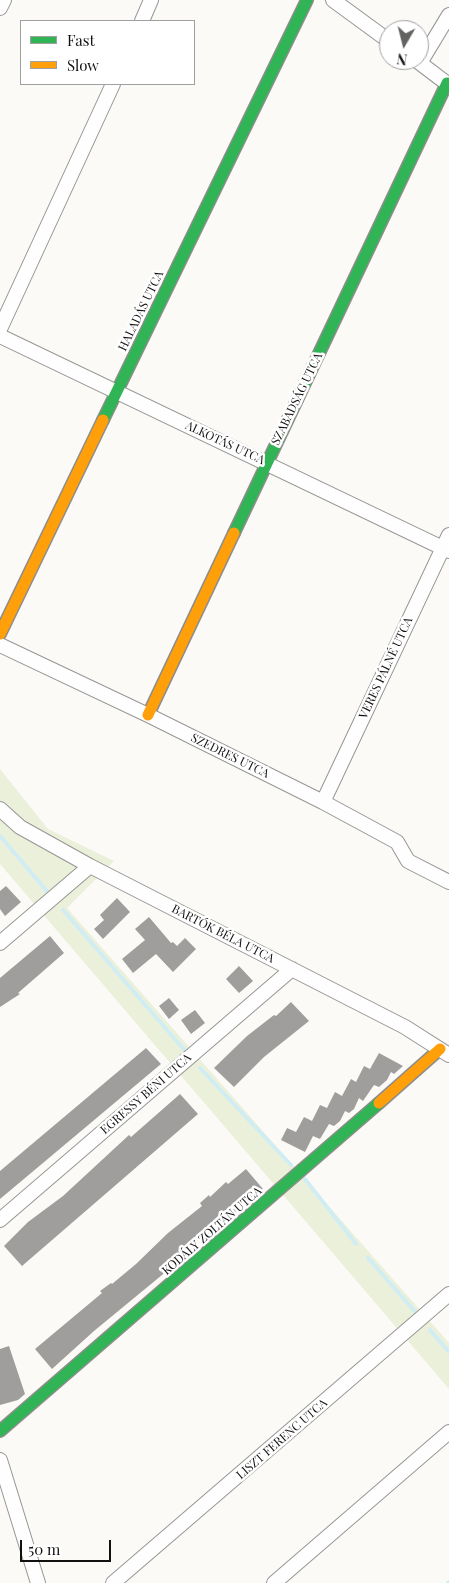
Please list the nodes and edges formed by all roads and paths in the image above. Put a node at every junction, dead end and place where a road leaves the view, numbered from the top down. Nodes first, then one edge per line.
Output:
1 (4, 0) edge
2 (151, 0) edge
3 (307, 0) edge
4 (333, 0) edge
5 (0, 8) edge
6 (449, 15) edge
7 (142, 20) edge
8 (379, 33) edge
9 (429, 45) edge
10 (429, 70) edge
11 (448, 84) edge
12 (113, 85) edge
13 (0, 329) edge
14 (0, 336) edge
15 (118, 392) junction
16 (266, 463) junction
17 (449, 535) edge
18 (446, 550) edge
19 (0, 634) edge
20 (0, 645) edge
21 (148, 715) junction
22 (323, 802) junction
23 (0, 809) edge
24 (90, 866) junction
25 (449, 882) edge
26 (0, 943) edge
27 (292, 969) junction
28 (445, 1052) edge
29 (0, 1220) edge
30 (449, 1294) edge
31 (0, 1431) edge
32 (449, 1432) edge
33 (0, 1460) edge
34 (38, 1583) edge
35 (113, 1583) edge
36 (274, 1583) edge

1 - 5 street
2 - 7 street
3 - 15 street, HALADÁS UTCA
4 - 8 street
6 - 9 street
10 - 11 street
11 - 16 street, SZABADSÁG UTCA
12 - 13 street
14 - 15 street, ALKOTÁS UTCA
15 - 16 street, ALKOTÁS UTCA
15 - 19 street, HALADÁS UTCA
16 - 18 street, ALKOTÁS UTCA
16 - 21 street, SZABADSÁG UTCA
17 - 18 street, VERES PÁLNÉ UTCA
18 - 22 street, VERES PÁLNÉ UTCA
20 - 21 street, SZEDRES UTCA
21 - 22 street, SZEDRES UTCA
22 - 25 street, SZEDRES UTCA
23 - 24 street, BARTÓK BÉLA UTCA
24 - 26 street
24 - 27 street, BARTÓK BÉLA UTCA
27 - 28 street, BARTÓK BÉLA UTCA
27 - 29 street, EGRESSY BÉNI UTCA
28 - 31 street, KODÁLY ZOLTÁN UTCA
30 - 35 street, LISZT FERENC UTCA
32 - 36 street
33 - 34 street

